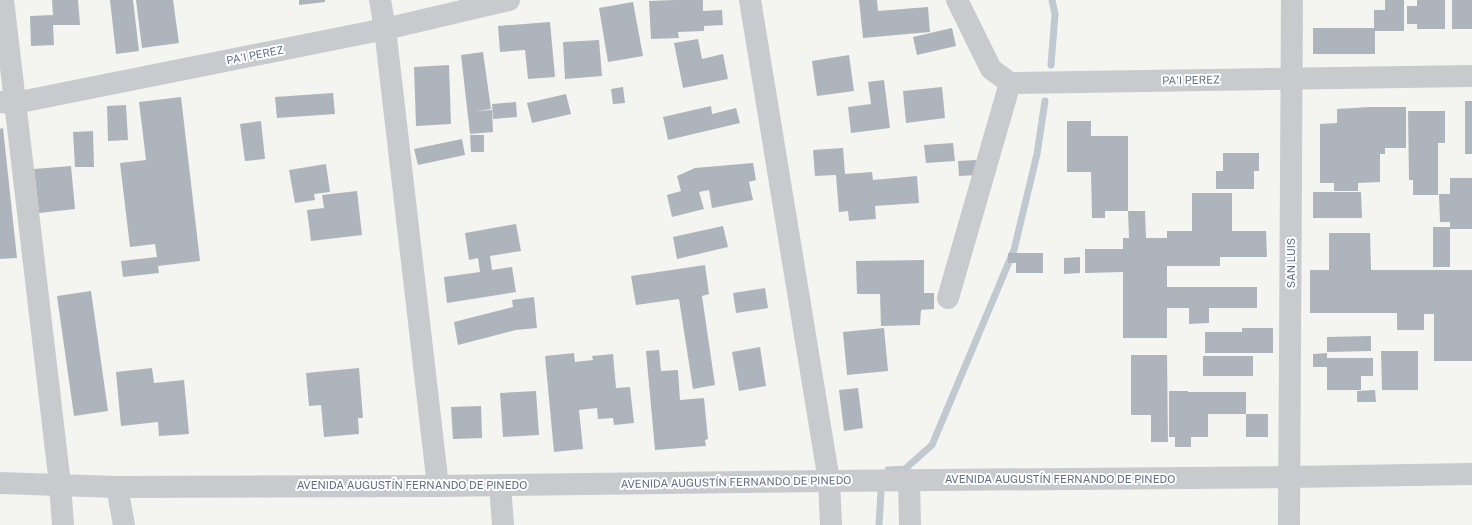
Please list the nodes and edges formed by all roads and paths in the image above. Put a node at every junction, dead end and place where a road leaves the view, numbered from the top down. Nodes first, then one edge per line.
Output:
1 (3, 0) edge
2 (380, 0) edge
3 (509, 0) edge
4 (750, 0) edge
5 (957, 0) edge
6 (1292, 0) edge
7 (385, 29) junction
8 (1472, 76) edge
9 (1292, 78) junction
10 (1010, 83) junction
11 (8, 102) edge
12 (948, 298) dead end
13 (1472, 474) edge
14 (1290, 477) junction
15 (909, 480) junction
16 (829, 481) junction
17 (0, 483) edge
18 (60, 484) junction
19 (500, 485) junction
20 (438, 486) junction
21 (117, 487) junction
22 (63, 525) edge
23 (124, 525) edge
24 (504, 525) edge
25 (831, 525) edge
26 (910, 525) edge
27 (1289, 525) edge

1 - 11 street
2 - 7 street
3 - 7 street, PA'I PEREZ
4 - 16 street
5 - 10 street
6 - 9 street, SAN LUIS
7 - 11 street, PA'I PEREZ
7 - 20 street
8 - 9 street, PA'I PEREZ
9 - 10 street, PA'I PEREZ
9 - 14 street, SAN LUIS
10 - 12 street
11 - 18 street
13 - 14 street, AVENIDA AUGUSTÍN FERNANDO DE PINEDO
14 - 15 street, AVENIDA AUGUSTÍN FERNANDO DE PINEDO
14 - 27 street, SAN LUIS
15 - 16 street, AVENIDA AUGUSTÍN FERNANDO DE PINEDO
15 - 26 street
16 - 19 street, AVENIDA AUGUSTÍN FERNANDO DE PINEDO
16 - 25 street
17 - 18 street, AVENIDA AUGUSTÍN FERNANDO DE PINEDO
18 - 21 street, AVENIDA AUGUSTÍN FERNANDO DE PINEDO
18 - 22 street
19 - 20 street, AVENIDA AUGUSTÍN FERNANDO DE PINEDO
19 - 24 street
20 - 21 street, AVENIDA AUGUSTÍN FERNANDO DE PINEDO
21 - 23 street

